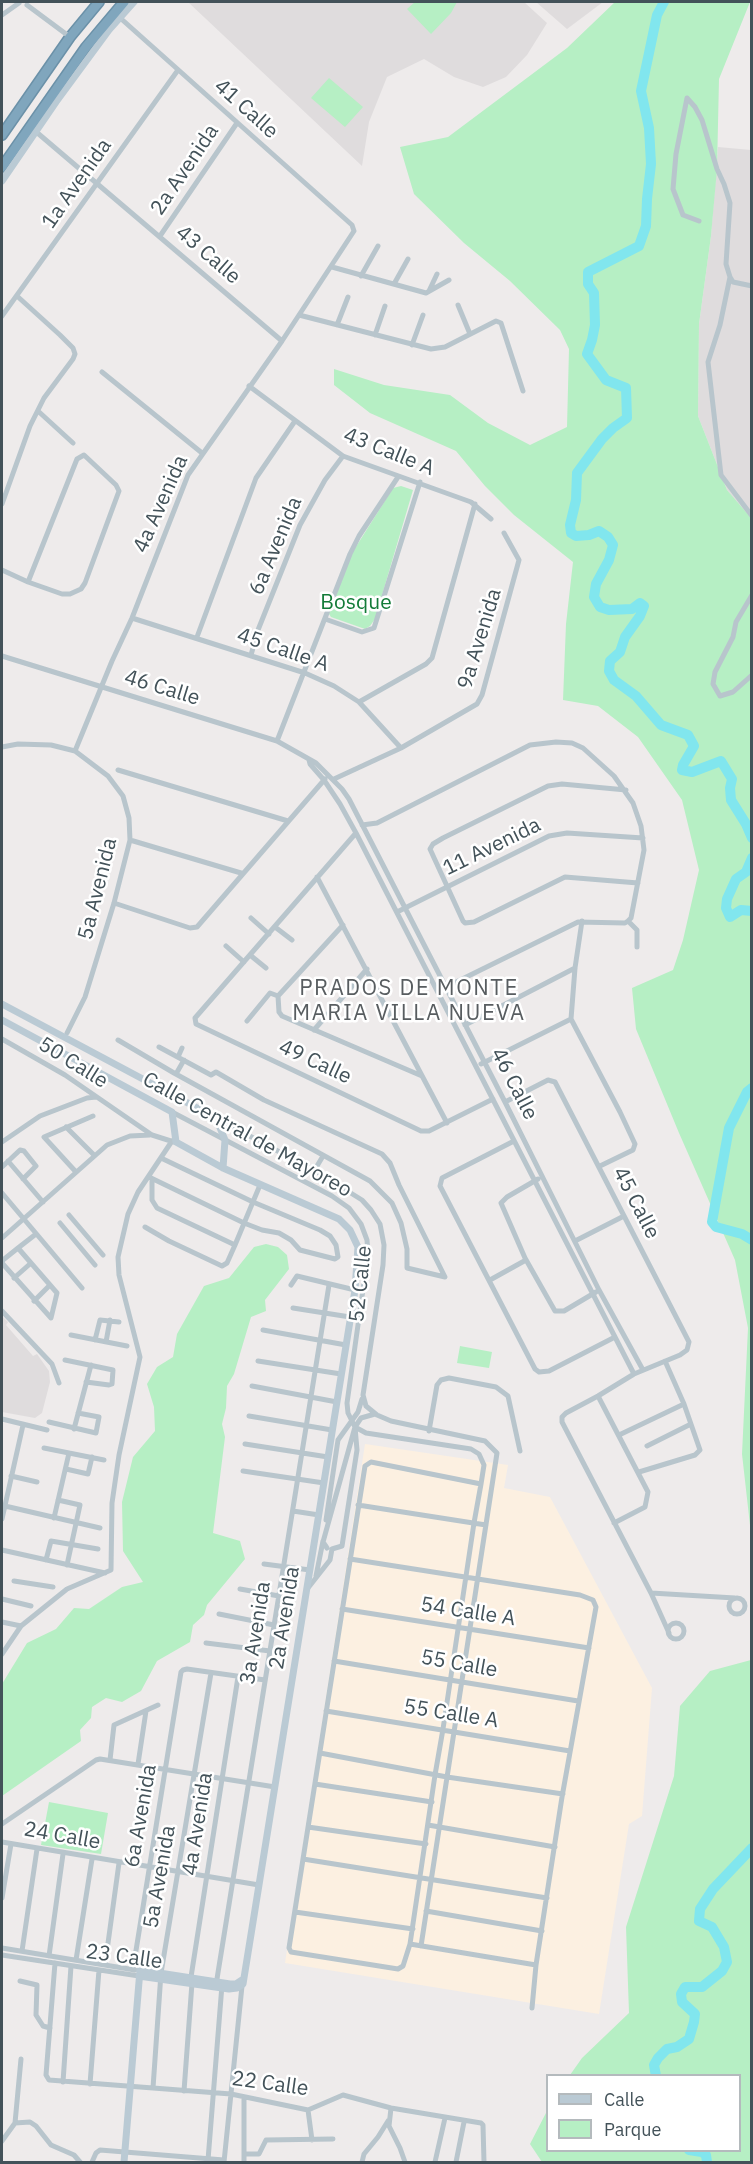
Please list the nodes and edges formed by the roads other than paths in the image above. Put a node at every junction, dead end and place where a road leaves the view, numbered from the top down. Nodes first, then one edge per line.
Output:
1 (19, 2) edge
2 (99, 2) edge
3 (124, 2) edge
4 (134, 2) edge
5 (27, 3) edge
6 (2, 15) edge
7 (116, 15) junction
8 (70, 37) junction
9 (178, 70) junction
10 (237, 123) junction
11 (33, 128) junction
12 (2, 135) edge
13 (2, 167) edge
14 (2, 181) edge
15 (98, 183) junction
16 (699, 221) dead end
17 (354, 231) joint
18 (160, 236) junction
19 (378, 246) dead end
20 (408, 259) dead end
21 (332, 267) junction
22 (437, 274) dead end
23 (361, 276) junction
24 (730, 277) junction
25 (449, 280) dead end
26 (394, 284) junction
27 (752, 286) edge
28 (428, 293) junction
29 (17, 296) junction
30 (348, 297) dead end
31 (458, 305) dead end
32 (385, 306) dead end
33 (299, 315) junction
34 (423, 315) dead end
35 (2, 316) edge
36 (337, 325) junction
37 (470, 334) junction
38 (375, 335) junction
39 (282, 341) junction
40 (412, 345) junction
41 (102, 372) dead end
42 (249, 386) junction
43 (523, 391) dead end
44 (38, 411) junction
45 (296, 421) junction
46 (73, 443) dead end
47 (202, 453) junction
48 (343, 456) junction
49 (398, 477) junction
50 (420, 483) junction
51 (2, 504) edge
52 (475, 504) junction
53 (752, 516) edge
54 (491, 519) dead end
55 (504, 533) dead end
56 (2, 570) edge
57 (28, 582) junction
58 (752, 596) edge
59 (132, 618) junction
60 (325, 619) junction
61 (197, 637) junction
62 (251, 655) junction
63 (2, 656) edge
64 (304, 673) junction
65 (752, 675) edge
66 (102, 686) junction
67 (358, 702) junction
68 (277, 741) junction
69 (2, 747) edge
70 (401, 748) junction
71 (75, 751) junction
72 (309, 760) junction
73 (118, 770) dead end
74 (325, 771) junction
75 (334, 779) junction
76 (324, 780) junction
77 (626, 790) junction
78 (288, 821) junction
79 (376, 823) junction
80 (362, 825) junction
81 (356, 833) junction
82 (369, 837) junction
83 (643, 838) junction
84 (130, 840) junction
85 (241, 873) junction
86 (317, 877) junction
87 (638, 883) junction
88 (447, 886) junction
89 (114, 903) junction
90 (405, 908) junction
91 (397, 912) junction
92 (251, 918) dead end
93 (630, 919) junction
94 (582, 921) junction
95 (343, 925) junction
96 (275, 927) junction
97 (269, 934) junction
98 (292, 940) dead end
99 (226, 946) dead end
100 (637, 947) dead end
101 (250, 955) junction
102 (244, 962) junction
103 (266, 968) dead end
104 (575, 968) junction
105 (367, 969) junction
106 (446, 987) junction
107 (438, 991) junction
108 (278, 996) junction
109 (2, 1004) edge
110 (571, 1019) junction
111 (2, 1020) edge
112 (248, 1021) dead end
113 (465, 1025) junction
114 (314, 1030) junction
115 (67, 1033) dead end
116 (2, 1039) edge
117 (118, 1040) dead end
118 (159, 1047) dead end
119 (182, 1048) dead end
120 (181, 1059) junction
121 (484, 1063) junction
122 (477, 1067) junction
123 (176, 1074) junction
124 (422, 1076) junction
125 (97, 1097) junction
126 (492, 1099) junction
127 (505, 1102) junction
128 (172, 1112) junction
129 (93, 1116) dead end
130 (216, 1118) junction
131 (447, 1123) junction
132 (66, 1127) junction
133 (152, 1135) junction
134 (225, 1140) junction
135 (514, 1141) junction
136 (2, 1142) edge
137 (174, 1142) junction
138 (94, 1155) junction
139 (323, 1156) junction
140 (161, 1158) junction
141 (8, 1161) junction
142 (600, 1166) junction
143 (2, 1167) edge
144 (223, 1168) junction
145 (314, 1171) junction
146 (76, 1172) junction
147 (542, 1176) junction
148 (151, 1178) junction
149 (22, 1179) junction
150 (535, 1181) junction
151 (260, 1185) junction
152 (2, 1193) edge
153 (5, 1200) edge
154 (42, 1202) junction
155 (253, 1202) junction
156 (69, 1215) dead end
157 (624, 1216) junction
158 (24, 1219) junction
159 (60, 1223) dead end
160 (244, 1223) junction
161 (145, 1227) dead end
162 (36, 1234) junction
163 (2, 1238) edge
164 (575, 1241) junction
165 (235, 1245) junction
166 (95, 1246) junction
167 (18, 1248) junction
168 (86, 1254) junction
169 (103, 1255) dead end
170 (526, 1260) junction
171 (31, 1263) junction
172 (358, 1263) joint
173 (95, 1265) dead end
174 (14, 1278) junction
175 (490, 1280) junction
176 (291, 1285) dead end
177 (329, 1285) junction
178 (50, 1286) junction
179 (82, 1288) dead end
180 (355, 1290) junction
181 (600, 1290) junction
182 (594, 1294) junction
183 (34, 1301) junction
184 (293, 1308) dead end
185 (2, 1311) edge
186 (324, 1313) junction
187 (350, 1317) junction
188 (110, 1320) junction
189 (119, 1322) dead end
190 (263, 1330) dead end
191 (71, 1335) dead end
192 (96, 1337) junction
193 (615, 1337) junction
194 (107, 1339) junction
195 (320, 1341) junction
196 (346, 1345) junction
197 (127, 1346) dead end
198 (65, 1360) dead end
199 (258, 1361) dead end
200 (665, 1361) junction
201 (91, 1365) junction
202 (315, 1370) junction
203 (643, 1370) junction
204 (341, 1374) junction
205 (634, 1374) junction
206 (86, 1382) junction
207 (59, 1383) dead end
208 (252, 1386) dead end
209 (363, 1395) junction
210 (598, 1396) junction
211 (311, 1398) junction
212 (337, 1402) junction
213 (684, 1404) junction
214 (78, 1413) junction
215 (375, 1414) junction
216 (249, 1416) dead end
217 (2, 1419) edge
218 (350, 1420) junction
219 (49, 1422) dead end
220 (691, 1424) junction
221 (23, 1425) junction
222 (307, 1425) junction
223 (408, 1425) junction
224 (356, 1427) junction
225 (75, 1429) junction
226 (47, 1430) dead end
227 (332, 1430) junction
228 (429, 1431) junction
229 (619, 1435) junction
230 (404, 1438) junction
231 (245, 1444) dead end
232 (647, 1446) dead end
233 (44, 1448) dead end
234 (520, 1451) dead end
235 (69, 1453) junction
236 (302, 1453) junction
237 (92, 1457) junction
238 (328, 1457) junction
239 (104, 1460) dead end
240 (66, 1469) junction
241 (243, 1471) dead end
242 (639, 1472) junction
243 (11, 1476) junction
244 (298, 1480) junction
245 (37, 1482) dead end
246 (324, 1484) junction
247 (481, 1484) junction
248 (58, 1500) junction
249 (358, 1505) junction
250 (5, 1506) junction
251 (293, 1511) junction
252 (318, 1515) junction
253 (54, 1518) junction
254 (2, 1519) edge
255 (76, 1522) junction
256 (474, 1522) junction
257 (614, 1523) junction
258 (486, 1525) junction
259 (100, 1528) dead end
260 (72, 1544) junction
261 (325, 1545) junction
262 (98, 1549) dead end
263 (2, 1550) edge
264 (350, 1559) junction
265 (46, 1560) junction
266 (264, 1564) dead end
267 (67, 1565) junction
268 (284, 1566) junction
269 (310, 1570) junction
270 (106, 1573) junction
271 (466, 1578) junction
272 (315, 1579) junction
273 (478, 1580) junction
274 (14, 1581) dead end
275 (53, 1587) dead end
276 (240, 1590) dead end
277 (306, 1590) junction
278 (651, 1593) junction
279 (279, 1596) junction
280 (735, 1598) dead end
281 (2, 1599) edge
282 (32, 1606) dead end
283 (342, 1609) junction
284 (219, 1614) dead end
285 (2, 1622) edge
286 (274, 1625) junction
287 (21, 1626) junction
288 (459, 1627) junction
289 (470, 1630) junction
290 (669, 1634) dead end
291 (206, 1642) dead end
292 (4, 1645) edge
293 (589, 1648) junction
294 (270, 1651) junction
295 (2, 1654) edge
296 (334, 1661) junction
297 (211, 1673) junction
298 (238, 1677) junction
299 (450, 1679) junction
300 (265, 1680) junction
301 (462, 1682) junction
302 (578, 1701) junction
303 (158, 1705) dead end
304 (146, 1711) junction
305 (326, 1711) junction
306 (443, 1729) junction
307 (454, 1731) junction
308 (570, 1751) junction
309 (320, 1754) junction
310 (110, 1760) junction
311 (138, 1764) junction
312 (166, 1770) junction
313 (194, 1774) junction
314 (435, 1775) junction
315 (447, 1777) junction
316 (222, 1779) junction
317 (249, 1784) junction
318 (315, 1784) junction
319 (275, 1787) junction
320 (563, 1794) junction
321 (432, 1802) junction
322 (2, 1824) edge
323 (428, 1825) junction
324 (308, 1827) junction
325 (439, 1827) junction
326 (2, 1842) edge
327 (10, 1844) junction
328 (426, 1844) junction
329 (555, 1847) junction
330 (37, 1849) junction
331 (63, 1854) junction
332 (92, 1859) junction
333 (303, 1859) junction
334 (119, 1863) junction
335 (149, 1868) junction
336 (178, 1872) junction
337 (207, 1877) junction
338 (420, 1877) junction
339 (431, 1880) junction
340 (233, 1881) junction
341 (259, 1885) junction
342 (547, 1898) junction
343 (2, 1899) edge
344 (426, 1911) junction
345 (295, 1912) junction
346 (413, 1929) junction
347 (542, 1931) junction
348 (411, 1944) junction
349 (421, 1946) junction
350 (2, 1948) edge
351 (22, 1951) junction
352 (2, 1955) edge
353 (50, 1956) junction
354 (76, 1960) junction
355 (55, 1963) junction
356 (105, 1965) junction
357 (536, 1965) junction
358 (71, 1966) junction
359 (99, 1970) junction
360 (138, 1972) junction
361 (161, 1976) junction
362 (191, 1980) junction
363 (20, 1981) dead end
364 (242, 1982) junction
365 (219, 1985) junction
366 (532, 2008) dead end
367 (50, 2028) junction
368 (21, 2059) dead end
369 (63, 2082) junction
370 (90, 2084) junction
371 (130, 2086) junction
372 (153, 2088) junction
373 (184, 2091) junction
374 (213, 2093) junction
375 (231, 2094) junction
376 (244, 2097) junction
377 (390, 2108) junction
378 (308, 2110) junction
379 (445, 2118) junction
380 (388, 2121) junction
381 (464, 2122) junction
382 (15, 2123) junction
383 (333, 2139) dead end
384 (312, 2140) junction
385 (2, 2142) edge
386 (125, 2152) junction
387 (244, 2154) junction
388 (208, 2160) junction
389 (224, 2161) edge
390 (80, 2163) edge
391 (92, 2163) edge
392 (124, 2163) edge
393 (244, 2163) edge
394 (362, 2163) edge
395 (405, 2163) edge
396 (435, 2163) edge
397 (456, 2163) edge
398 (484, 2163) edge

1 - 5 street
1 - 6 street
2 - 8 highway
3 - 7 highway
4 - 7 main road
5 - 8 street
7 - 9 street, 41 Calle
7 - 11 highway
8 - 12 highway
9 - 10 street, 41 Calle
9 - 15 street, 1a Avenida
10 - 17 street, 41 Calle
10 - 18 street, 2a Avenida
11 - 13 highway
11 - 14 main road
11 - 15 street, 43 Calle
15 - 18 street, 43 Calle
15 - 29 street, 1a Avenida
16 - 24 street
17 - 21 street, 4a Avenida
18 - 39 street, 43 Calle
19 - 23 street
20 - 26 street
21 - 23 street
21 - 33 street, 4a Avenida
22 - 28 street
23 - 26 street
24 - 27 street
24 - 53 street
25 - 28 street
26 - 28 street
29 - 35 street, 1a Avenida
29 - 44 street
30 - 36 street
31 - 37 street
32 - 38 street
33 - 36 street
33 - 39 street, 4a Avenida
34 - 40 street
36 - 38 street
37 - 40 street
37 - 43 street
38 - 40 street
39 - 42 street, 4a Avenida
41 - 47 street
42 - 45 street, 43 Calle A
42 - 47 street, 4a Avenida
44 - 46 street
44 - 51 street
45 - 48 street, 43 Calle A
45 - 61 street
47 - 59 street, 4a Avenida
48 - 49 street, 43 Calle A
48 - 62 street, 6a Avenida
49 - 50 street, 43 Calle A
49 - 60 street
50 - 52 street, 43 Calle A
50 - 60 street
52 - 54 street, 43 Calle A
52 - 67 street
55 - 70 street, 9a Avenida
56 - 57 street
57 - 57 street
58 - 65 street
59 - 61 street, 45 Calle A
59 - 66 street, 4a Avenida
60 - 64 street
61 - 62 street, 45 Calle A
62 - 64 street, 45 Calle A
63 - 66 street, 46 Calle
64 - 67 street, 45 Calle A
64 - 68 street
66 - 68 street, 46 Calle
66 - 71 street, 4a Avenida
67 - 70 street, 45 Calle A
68 - 72 street, 46 Calle
69 - 71 street
70 - 75 street, 9a Avenida
71 - 84 street, 5a Avenida
72 - 74 street, 46 Calle
72 - 76 street, 46 Calle
73 - 78 street
74 - 75 street, 46 Calle
74 - 76 street
75 - 80 street, 46 Calle
76 - 78 street
76 - 81 street, 46 Calle
77 - 79 street
77 - 83 street
77 - 88 street
78 - 85 street
79 - 80 street
79 - 82 street
80 - 82 street, 46 Calle
81 - 86 street
81 - 91 street, 46 Calle
82 - 90 street, 46 Calle
83 - 87 street
83 - 88 street, 11 Avenida
84 - 85 street
84 - 89 street, 5a Avenida
85 - 89 street
86 - 95 street
86 - 96 street
87 - 88 street
87 - 93 street
88 - 90 street, 11 Avenida
89 - 115 street, 5a Avenida
90 - 91 street, 11 Avenida
90 - 106 street, 46 Calle
91 - 107 street, 46 Calle
92 - 97 street
93 - 94 street
93 - 100 street
94 - 104 street
94 - 106 street
95 - 105 street
95 - 108 street
96 - 97 street
96 - 98 street
97 - 101 street
99 - 102 street
101 - 102 street
101 - 103 street
102 - 131 street, 49 Calle
104 - 110 street
104 - 113 street
105 - 114 street
105 - 124 street
106 - 107 street
106 - 113 street, 46 Calle
107 - 122 street, 46 Calle
108 - 112 street
108 - 114 street
109 - 130 main road, Calle Central de Mayoreo
110 - 121 street
110 - 142 street
111 - 128 main road, Calle Central de Mayoreo
113 - 121 street, 46 Calle
114 - 124 street
116 - 125 street, 50 Calle
117 - 123 street
118 - 120 street
119 - 120 street
120 - 123 street
120 - 139 street
121 - 122 street
121 - 127 street, 46 Calle
122 - 126 street, 46 Calle
123 - 139 street
124 - 131 street
125 - 133 street, 50 Calle
125 - 136 street
126 - 131 street
126 - 135 street, 46 Calle
127 - 142 street, 45 Calle
127 - 147 street, 46 Calle
128 - 134 street, Calle Central de Mayoreo
128 - 137 main road
129 - 132 street
130 - 134 main road
130 - 145 street, 52 Calle
132 - 138 street
132 - 146 street
133 - 137 street, 50 Calle
133 - 138 street
134 - 144 main road
134 - 218 street, Calle Central de Mayoreo
135 - 150 street, 46 Calle
135 - 175 street
137 - 140 street
137 - 144 main road, 50 Calle
138 - 146 street
139 - 145 street
140 - 148 street
140 - 155 street
141 - 143 street
141 - 149 street
141 - 149 street
142 - 157 street, 45 Calle
144 - 151 main road, 50 Calle
145 - 209 street, 52 Calle
146 - 154 street
147 - 150 street
147 - 164 street, 46 Calle
148 - 160 street
148 - 165 street
148 - 270 street
149 - 154 street
150 - 170 street
150 - 182 street, 46 Calle
151 - 155 street
151 - 172 main road, 50 Calle
152 - 153 street
153 - 158 street
154 - 158 street
155 - 160 street
155 - 160 street
156 - 166 street
157 - 164 street
157 - 200 street, 45 Calle
158 - 162 street
158 - 163 street
159 - 168 street
160 - 165 street
161 - 165 street
162 - 167 street
162 - 179 street
164 - 181 street, 46 Calle
166 - 168 street
166 - 169 street
167 - 171 street
167 - 174 street
168 - 173 street
170 - 175 street
170 - 182 street
171 - 174 street
171 - 178 street
172 - 180 main road, 2a Avenida
174 - 183 street
175 - 193 street
176 - 177 street
177 - 180 street
177 - 186 street, 3a Avenida
178 - 183 street
178 - 183 street
180 - 187 main road, 2a Avenida
181 - 182 street
181 - 203 street, 46 Calle
182 - 193 street, 46 Calle
184 - 186 street
185 - 207 street
186 - 187 street
186 - 195 street, 3a Avenida
187 - 196 main road, 2a Avenida
188 - 189 street
188 - 192 street
188 - 194 street
190 - 195 street
191 - 192 street
192 - 194 street
193 - 205 street, 46 Calle
194 - 197 street
195 - 196 street
195 - 202 street, 3a Avenida
196 - 204 main road, 2a Avenida
198 - 201 street
199 - 202 street
200 - 203 street
200 - 213 street
201 - 206 street
201 - 206 street
202 - 204 street
202 - 211 street, 3a Avenida
203 - 205 street
204 - 212 main road, 2a Avenida
205 - 210 street
206 - 214 street
208 - 211 street
209 - 215 street
209 - 218 street, 52 Calle
210 - 229 street
210 - 257 street
211 - 212 street
211 - 222 street, 3a Avenida
212 - 227 main road, 2a Avenida
213 - 220 street
213 - 229 street
214 - 225 street
214 - 225 street
215 - 223 street
215 - 224 street
216 - 222 street
217 - 221 street
218 - 224 street
218 - 261 street, 52 Calle
219 - 225 street
220 - 232 street
220 - 242 street
221 - 226 street
221 - 243 street
222 - 227 street
222 - 236 street, 3a Avenida
223 - 228 street
223 - 230 street
224 - 230 street
224 - 261 street
224 - 272 street
227 - 238 main road, 2a Avenida
228 - 234 street
228 - 258 street
229 - 242 street
230 - 247 street
231 - 236 street
233 - 235 street
235 - 237 street
235 - 240 street
236 - 238 street
236 - 244 street, 3a Avenida
237 - 239 street
237 - 240 street
238 - 246 main road, 2a Avenida
240 - 248 street
241 - 244 street
242 - 257 street
243 - 245 street
243 - 250 street
244 - 246 street
244 - 251 street, 3a Avenida
246 - 252 main road, 2a Avenida
247 - 249 street
247 - 256 street
248 - 253 street
248 - 255 street
249 - 256 street
249 - 264 street
250 - 253 street
250 - 254 street
251 - 252 street
251 - 268 street, 3a Avenida
252 - 269 main road, 2a Avenida
253 - 255 street
255 - 259 street
255 - 260 street
256 - 258 street
256 - 271 street
257 - 278 street
258 - 273 street
260 - 262 street
260 - 265 street
260 - 267 street
261 - 272 street
263 - 265 street
264 - 271 street
264 - 283 street
265 - 267 street
266 - 268 street
267 - 270 street
268 - 269 street
268 - 279 street, 3a Avenida
269 - 277 main road, 2a Avenida
270 - 287 street
271 - 273 street
271 - 288 street
272 - 277 street
273 - 289 street
273 - 293 street
274 - 275 street
276 - 279 street
277 - 319 main road, 2a Avenida
278 - 280 street
278 - 290 street
279 - 286 street, 3a Avenida
281 - 282 street
283 - 288 street, 54 Calle A
283 - 296 street
284 - 286 street
285 - 287 street
286 - 294 street, 3a Avenida
287 - 292 street
288 - 289 street, 54 Calle A
288 - 299 street
289 - 293 street, 54 Calle A
289 - 301 street
291 - 294 street
292 - 295 street
293 - 302 street
294 - 300 street, 3a Avenida
296 - 299 street, 55 Calle
296 - 305 street
297 - 298 street
297 - 312 street, 6a Avenida
297 - 313 street, 5a Avenida
298 - 300 street
298 - 316 street, 4a Avenida
299 - 301 street, 55 Calle
299 - 306 street
300 - 317 street, 3a Avenida
301 - 302 street, 55 Calle
301 - 307 street
302 - 308 street
303 - 304 street
304 - 310 street
304 - 311 street
305 - 306 street, 55 Calle A
305 - 309 street
306 - 307 street, 55 Calle A
306 - 314 street
307 - 308 street, 55 Calle A
307 - 315 street
308 - 320 street
309 - 314 street
309 - 318 street
310 - 311 street
310 - 322 street
311 - 312 street
312 - 313 street
312 - 335 street, 6a Avenida
313 - 316 street
313 - 336 street, 5a Avenida
314 - 315 street
314 - 321 street
315 - 320 street
315 - 325 street
316 - 317 street
316 - 337 street, 4a Avenida
317 - 319 street
317 - 340 street, 3a Avenida
318 - 321 street
318 - 324 street
319 - 341 main road, 2a Avenida
320 - 329 street
321 - 323 street
323 - 325 street
323 - 328 street
324 - 328 street
324 - 333 street
325 - 329 street
325 - 339 street
326 - 327 street, 24 Calle
327 - 330 street, 24 Calle
327 - 343 street
328 - 338 street
329 - 342 street
330 - 331 street, 24 Calle
330 - 351 street
331 - 332 street, 24 Calle
331 - 353 street
332 - 334 street, 24 Calle
332 - 354 street
333 - 338 street
333 - 345 street
334 - 335 street, 24 Calle
334 - 356 street
335 - 336 street, 24 Calle
335 - 360 street, 6a Avenida
336 - 337 street, 24 Calle
336 - 361 street, 5a Avenida
337 - 340 street, 24 Calle
337 - 362 street, 4a Avenida
338 - 339 street
338 - 346 street
339 - 342 street
339 - 344 street
340 - 341 street, 24 Calle
340 - 365 street, 3a Avenida
341 - 364 main road, 2a Avenida
342 - 347 street
344 - 347 street
344 - 349 street
345 - 346 street
345 - 348 street
346 - 348 street
347 - 357 street
348 - 349 street
349 - 357 street
350 - 351 street, 23 Calle
351 - 353 street, 23 Calle
352 - 355 street, 23 Calle
353 - 354 street, 23 Calle
354 - 356 street, 23 Calle
355 - 358 street, 23 Calle
355 - 367 street
356 - 360 street, 23 Calle
357 - 366 street
358 - 359 street, 23 Calle
358 - 369 street
359 - 360 street, 23 Calle
359 - 370 street
360 - 361 main road, 23 Calle
360 - 371 main road, 6a Avenida
361 - 362 main road, 23 Calle
361 - 372 street, 5a Avenida
362 - 365 main road, 23 Calle
362 - 373 street, 4a Avenida
363 - 367 street
364 - 365 main road, 23 Calle
364 - 375 street, 2a Avenida
365 - 374 street, 3a Avenida
367 - 369 street, 22 Calle
368 - 382 street
369 - 370 street, 22 Calle
370 - 371 street, 22 Calle
371 - 372 street, 22 Calle
371 - 386 main road, 6a Avenida
372 - 373 street, 22 Calle
373 - 374 street, 22 Calle
374 - 375 street, 22 Calle
374 - 388 street, 3a Avenida
375 - 376 street, 22 Calle
375 - 389 street, 2a Avenida
376 - 378 street, 22 Calle
376 - 387 street
377 - 378 street, 22 Calle
377 - 379 street, 22 Calle
377 - 380 street
378 - 384 street
379 - 381 street, 22 Calle
379 - 396 street
380 - 394 street
380 - 395 street
381 - 397 street
381 - 398 street, 22 Calle
382 - 385 street
382 - 390 street
383 - 384 street
384 - 387 street
386 - 388 street
386 - 391 street
386 - 392 main road, 6a Avenida
387 - 393 street
388 - 389 street

